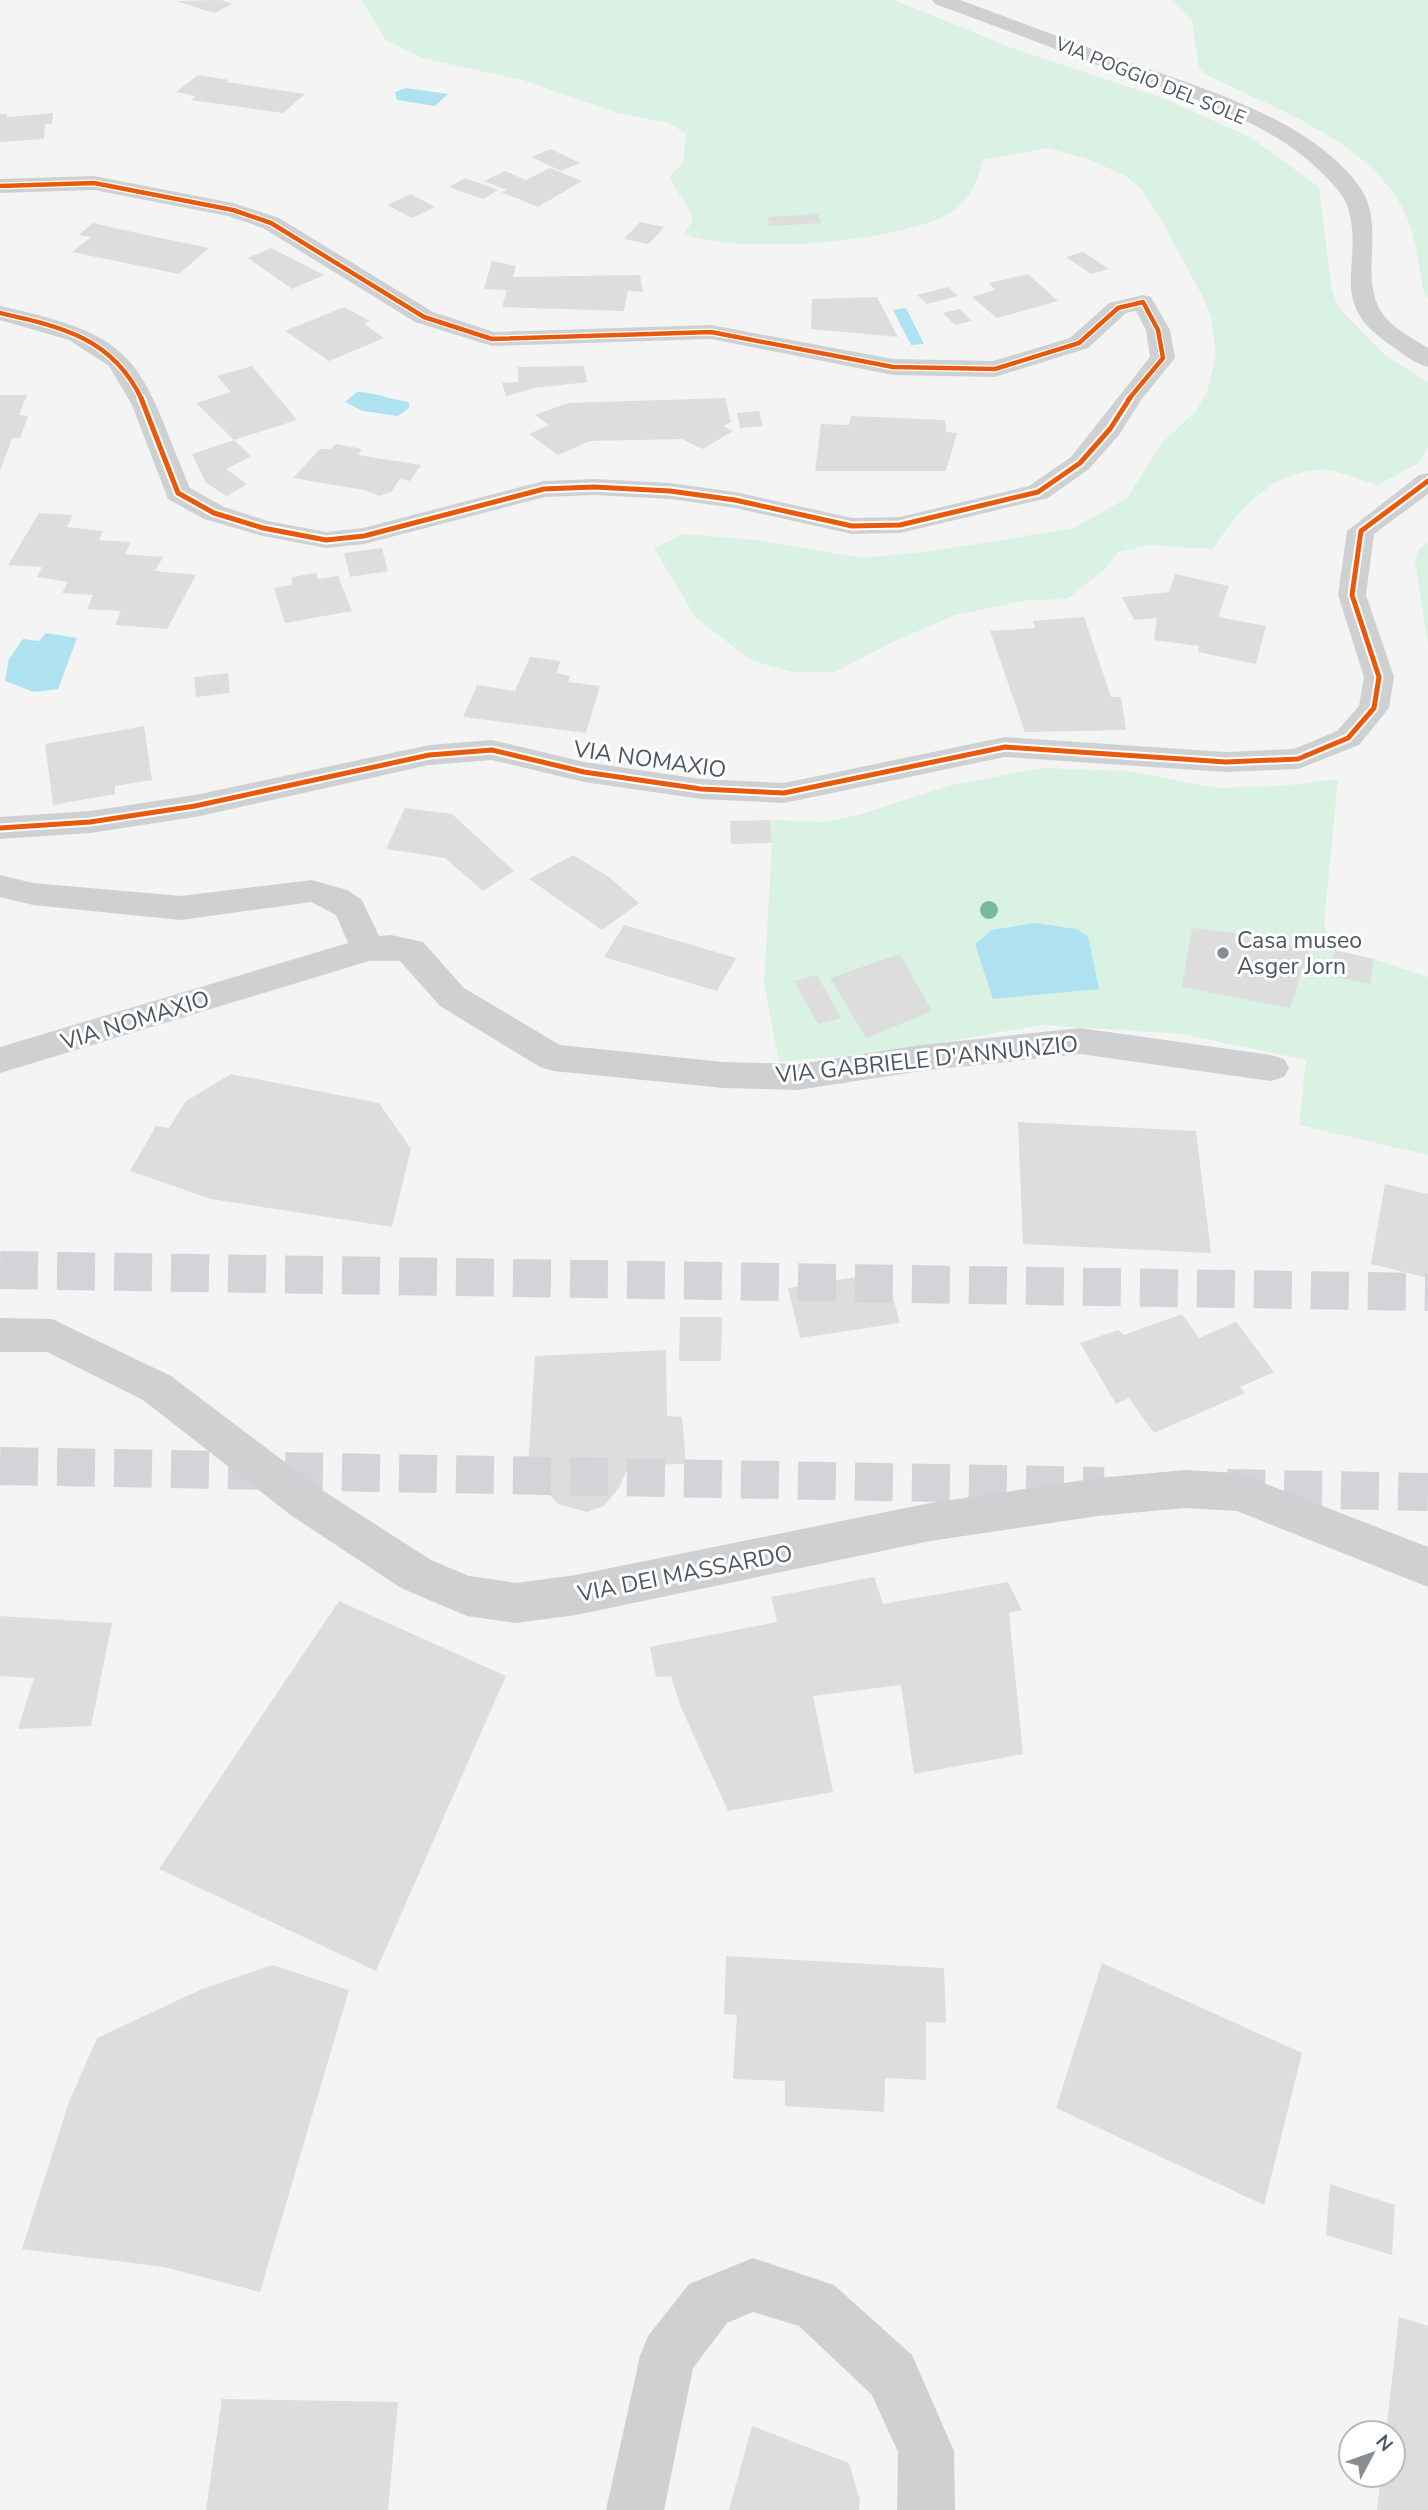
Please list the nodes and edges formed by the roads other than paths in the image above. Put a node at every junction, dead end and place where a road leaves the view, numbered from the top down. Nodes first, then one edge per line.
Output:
1 (942, 0) edge
2 (0, 186) edge
3 (0, 313) edge
4 (1428, 360) edge
5 (1428, 481) edge
6 (0, 828) edge
7 (0, 886) edge
8 (368, 949) junction
9 (0, 1060) edge
10 (1271, 1068) dead end
11 (0, 1335) edge
12 (1428, 1567) edge
13 (635, 2510) edge
14 (926, 2510) edge

1 - 4 street, VIA POGGIO DEL SOLE
2 - 3 street
5 - 6 street, VIA NOMAXIO
7 - 8 street
8 - 9 street, VIA NOMAXIO
8 - 10 street, VIA GABRIELE D'ANNUNZIO
11 - 12 street, VIA DEI MASSARDO
13 - 14 street

